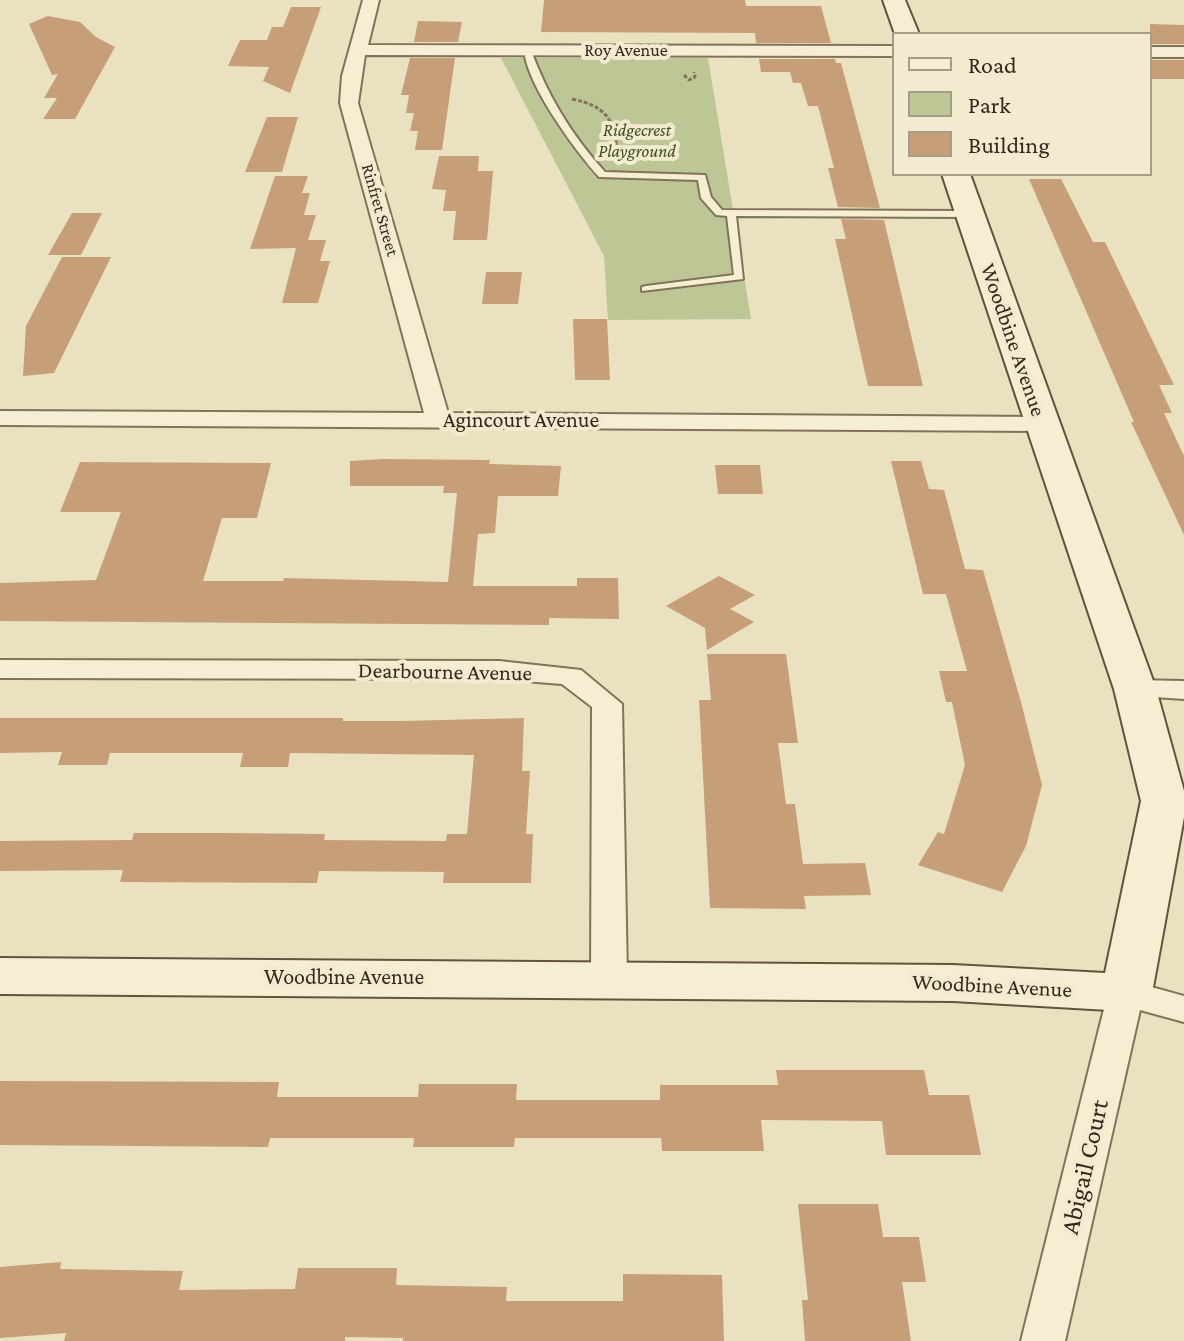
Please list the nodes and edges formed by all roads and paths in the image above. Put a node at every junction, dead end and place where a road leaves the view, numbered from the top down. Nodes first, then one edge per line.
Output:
1 (371, 0) edge
2 (894, 0) edge
3 (906, 32) edge
4 (358, 50) junction
5 (527, 50) junction
6 (892, 51) edge
7 (1152, 52) edge
8 (1184, 52) edge
9 (550, 98) junction
10 (617, 162) dead end
11 (957, 176) edge
12 (731, 213) junction
13 (969, 214) junction
14 (646, 289) dead end
15 (0, 418) edge
16 (438, 420) junction
17 (1042, 424) junction
18 (0, 669) edge
19 (1135, 689) junction
20 (1184, 690) edge
21 (0, 976) edge
22 (609, 978) junction
23 (1126, 993) junction
24 (1184, 1009) edge
25 (1043, 1341) edge

1 - 4 street, Rinfret Street
2 - 3 street
4 - 5 street, Roy Avenue
4 - 16 street, Rinfret Street
5 - 6 street, Roy Avenue
5 - 9 lane
7 - 8 street
9 - 10 path
9 - 12 lane
11 - 13 street, Woodbine Avenue
12 - 13 lane
12 - 14 lane
13 - 17 street, Woodbine Avenue
15 - 16 street, Agincourt Avenue
16 - 17 street, Agincourt Avenue
17 - 19 street, Woodbine Avenue
18 - 22 street, Dearbourne Avenue
19 - 20 street
19 - 23 street, Woodbine Avenue
21 - 22 street, Woodbine Avenue
22 - 23 street, Woodbine Avenue
23 - 24 street
23 - 25 street, Abigail Court

